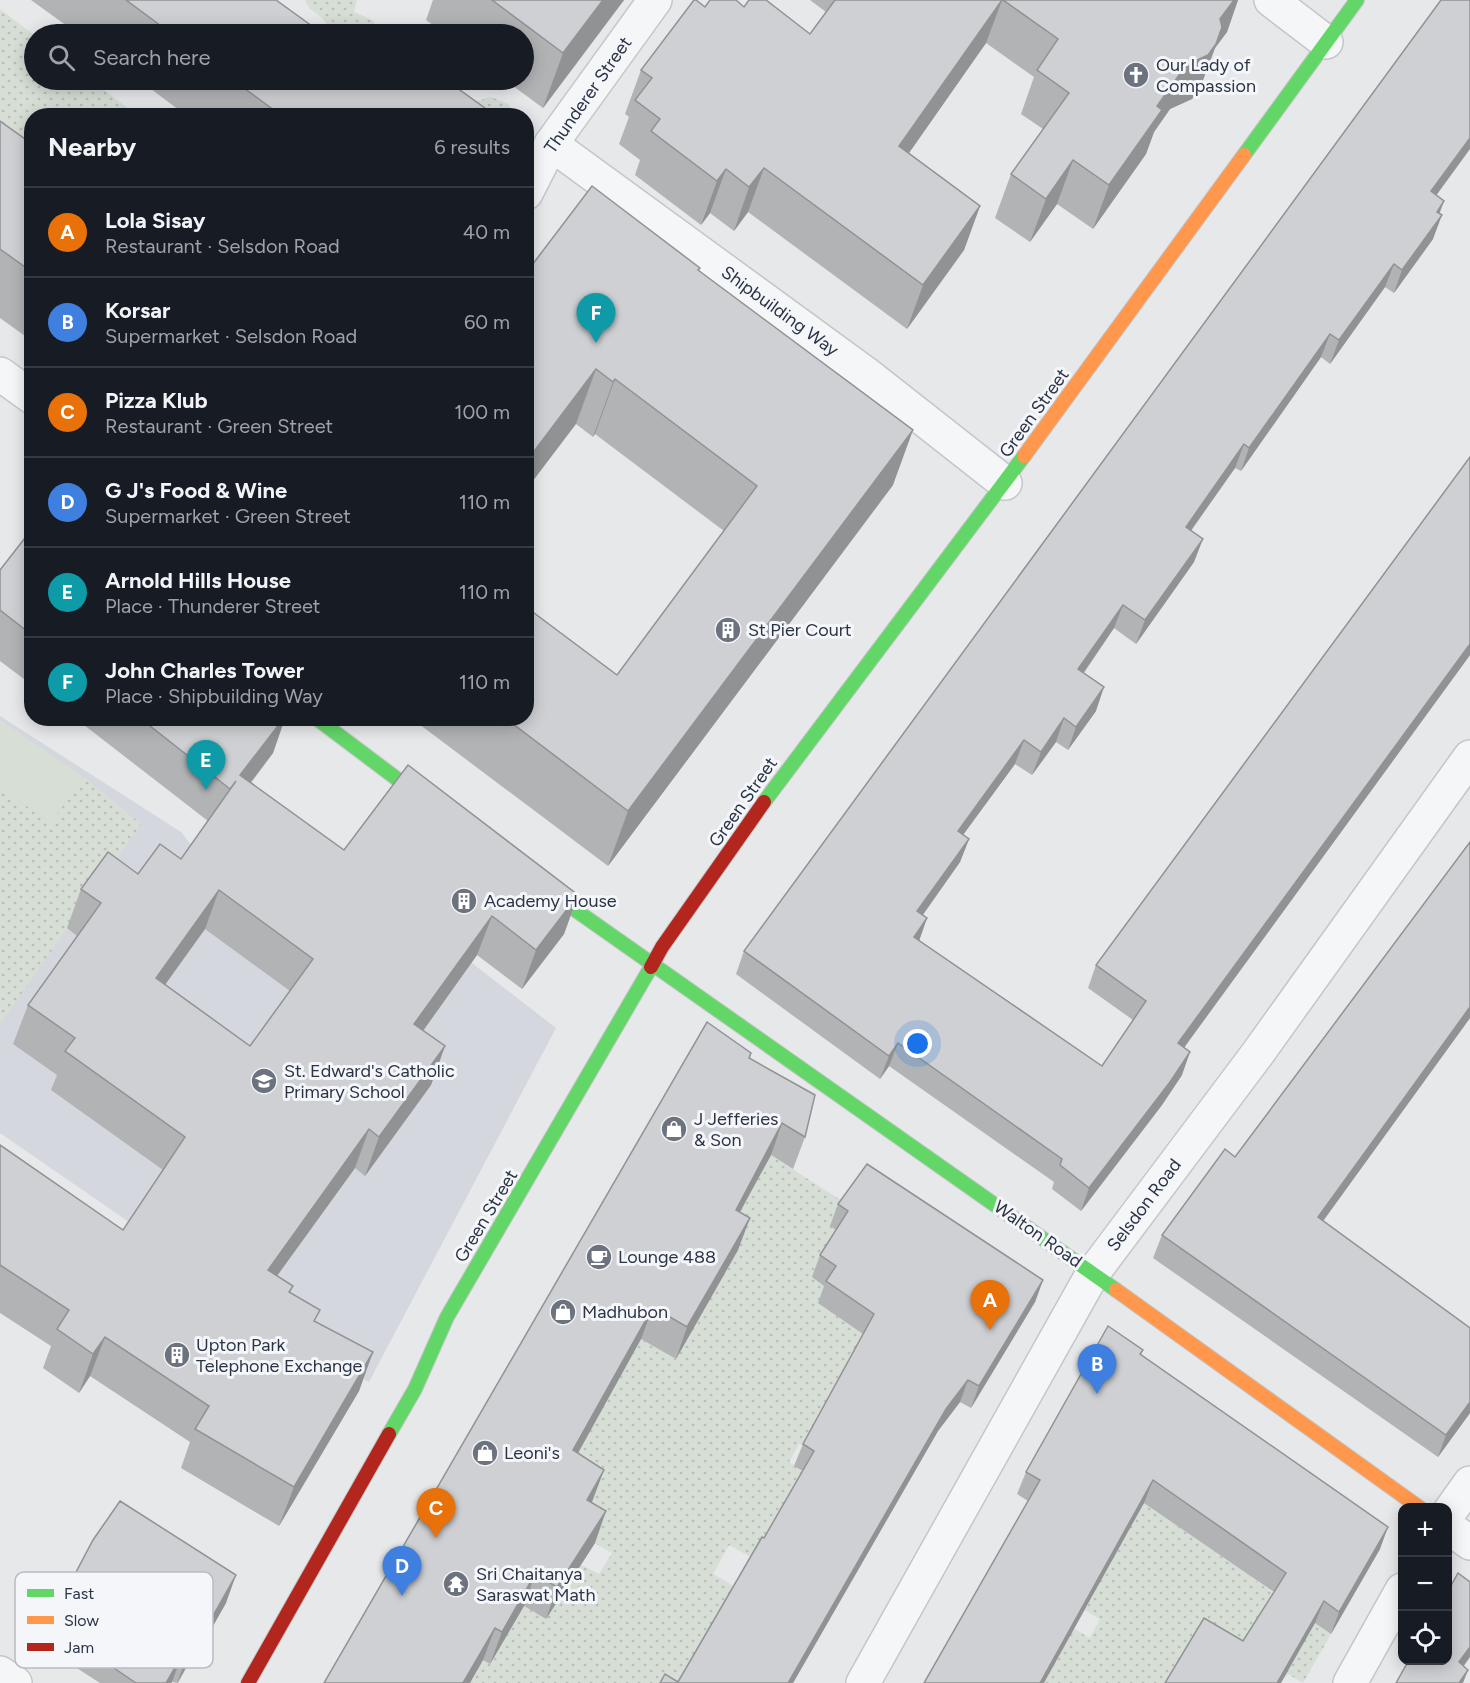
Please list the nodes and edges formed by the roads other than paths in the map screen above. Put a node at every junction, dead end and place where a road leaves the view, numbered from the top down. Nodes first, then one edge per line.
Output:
1 (655, 0) edge
2 (1271, 0) edge
3 (1357, 0) edge
4 (1326, 42) junction
5 (551, 144) junction
6 (534, 177) edge
7 (0, 374) edge
8 (24, 391) edge
9 (1005, 483) junction
10 (327, 726) edge
11 (1470, 757) edge
12 (446, 815) edge
13 (530, 877) edge
14 (653, 965) junction
15 (1094, 1273) junction
16 (1470, 1483) edge
17 (1413, 1503) edge
18 (1452, 1508) edge
19 (1452, 1530) edge
20 (1470, 1543) edge
21 (1398, 1597) edge
22 (0, 1673) edge
23 (15, 1683) edge
24 (248, 1683) edge
25 (863, 1683) edge
26 (1350, 1683) edge

1 - 5 street, Thunderer Street
2 - 4 street
3 - 4 main road, Green Street
4 - 9 main road, Green Street
5 - 6 street, Thunderer Street
5 - 9 street, Shipbuilding Way
7 - 8 street
9 - 14 main road, Green Street
10 - 12 main road
11 - 15 street, Selsdon Road
13 - 14 main road
14 - 15 main road, Walton Road
14 - 24 main road, Green Street
15 - 17 main road, Walton Road
15 - 25 street, Selsdon Road
16 - 18 street
19 - 20 street
21 - 26 street
22 - 23 street

